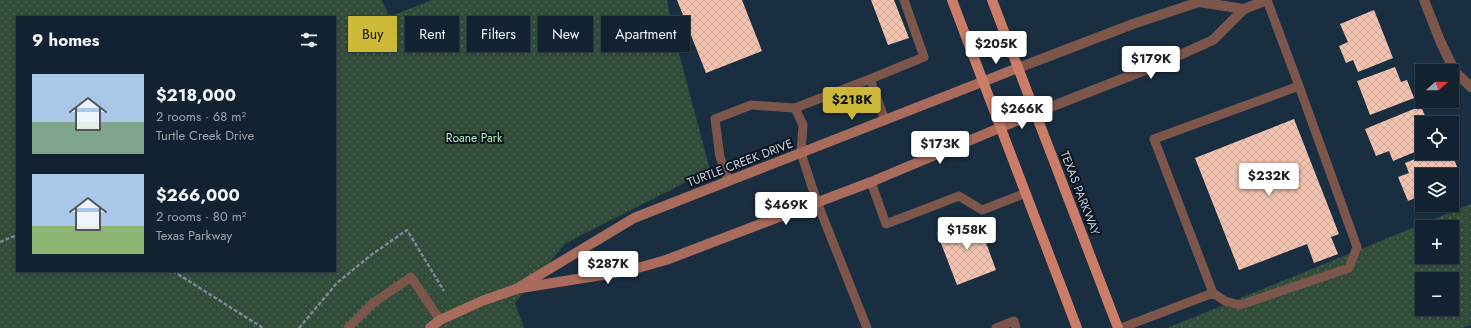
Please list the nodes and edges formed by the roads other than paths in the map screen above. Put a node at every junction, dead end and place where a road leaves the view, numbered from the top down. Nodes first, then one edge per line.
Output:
1 (904, 0) edge
2 (952, 0) edge
3 (992, 0) edge
4 (1267, 0) edge
5 (1424, 0) edge
6 (1244, 9) junction
7 (1018, 68) junction
8 (870, 79) junction
9 (983, 82) junction
10 (1299, 86) junction
11 (1471, 87) edge
12 (795, 108) junction
13 (1035, 112) junction
14 (885, 120) junction
15 (1001, 127) junction
16 (800, 153) junction
17 (729, 182) junction
18 (871, 182) junction
19 (1026, 194) junction
20 (817, 202) junction
21 (516, 288) junction
22 (1213, 293) junction
23 (440, 320) junction
24 (348, 328) edge
25 (430, 328) edge
26 (867, 328) edge
27 (996, 328) edge
28 (1016, 328) edge
29 (1077, 328) edge
30 (1118, 328) edge
31 (1121, 328) edge

1 - 8 lane
2 - 9 main road
3 - 7 main road, TEXAS PARKWAY
4 - 6 street
4 - 10 lane
5 - 11 street
6 - 7 street
6 - 13 street
7 - 9 street, TURTLE CREEK DRIVE
7 - 13 main road, TEXAS PARKWAY
8 - 12 lane
8 - 14 lane
9 - 14 street, TURTLE CREEK DRIVE
9 - 15 main road
10 - 22 lane
10 - 22 lane
12 - 16 lane
12 - 17 lane
13 - 15 street, TURTLE CREEK DRIVE
13 - 30 main road, TEXAS PARKWAY
14 - 16 street, TURTLE CREEK DRIVE
15 - 18 street, TURTLE CREEK DRIVE
15 - 19 main road
16 - 17 street, TURTLE CREEK DRIVE
16 - 20 lane
17 - 21 street, TURTLE CREEK DRIVE
18 - 19 lane
18 - 20 street, TURTLE CREEK DRIVE
19 - 29 main road
20 - 21 street, TURTLE CREEK DRIVE
20 - 26 lane
21 - 23 street, TURTLE CREEK DRIVE
22 - 31 lane
23 - 24 lane
23 - 25 street, TURTLE CREEK DRIVE
27 - 28 lane

